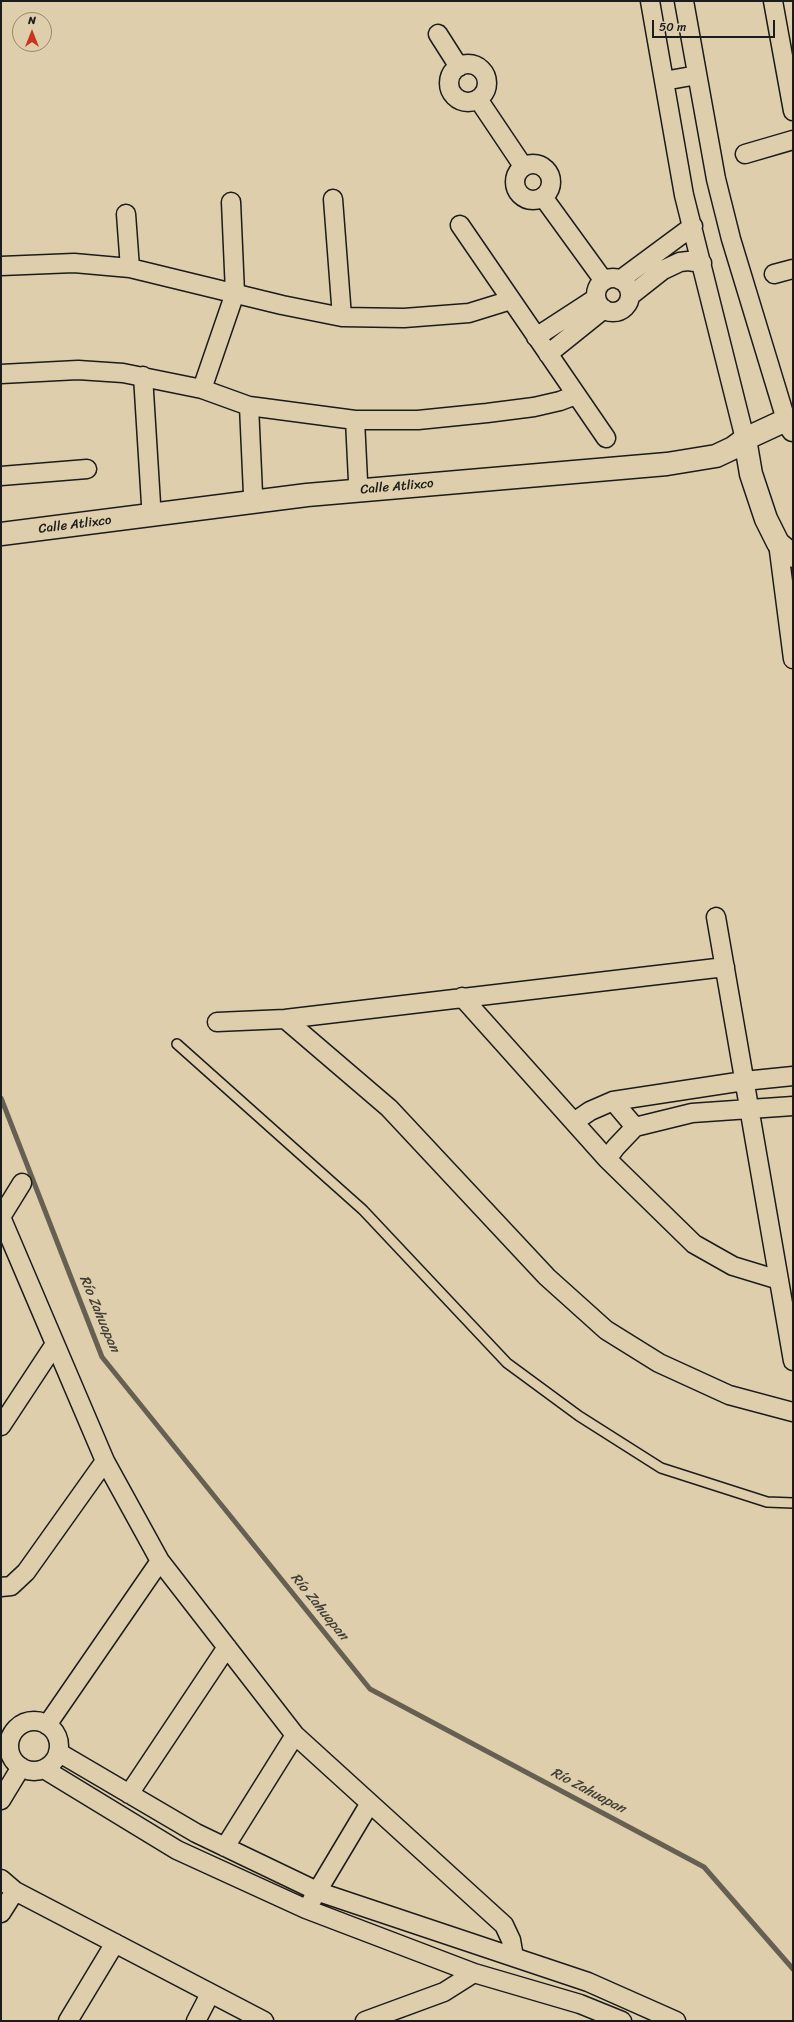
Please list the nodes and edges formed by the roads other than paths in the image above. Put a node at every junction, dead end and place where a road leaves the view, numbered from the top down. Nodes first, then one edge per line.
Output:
1 (650, 1) edge
2 (684, 1) edge
3 (773, 1) edge
4 (438, 34) dead end
5 (459, 67) junction
6 (697, 75) junction
7 (664, 81) junction
8 (478, 99) junction
9 (793, 111) edge
10 (793, 140) edge
11 (745, 154) dead end
12 (523, 166) junction
13 (543, 197) junction
14 (333, 199) dead end
15 (231, 202) dead end
16 (126, 214) dead end
17 (460, 225) dead end
18 (693, 226) junction
19 (702, 263) junction
20 (1, 266) edge
21 (130, 268) junction
22 (793, 269) edge
23 (774, 274) dead end
24 (612, 280) junction
25 (235, 293) junction
26 (630, 296) junction
27 (512, 300) junction
28 (600, 304) junction
29 (342, 316) junction
30 (536, 337) junction
31 (548, 354) junction
32 (1, 374) edge
33 (144, 376) junction
34 (202, 389) junction
35 (576, 396) junction
36 (249, 406) junction
37 (355, 420) junction
38 (789, 425) edge
39 (606, 438) dead end
40 (745, 439) junction
41 (87, 469) dead end
42 (1, 476) edge
43 (358, 481) dead end
44 (253, 494) dead end
45 (150, 504) dead end
46 (1, 534) edge
47 (786, 549) edge
48 (793, 659) edge
49 (716, 917) dead end
50 (725, 967) junction
51 (462, 997) junction
52 (285, 1019) junction
53 (216, 1022) dead end
54 (177, 1044) dead end
55 (793, 1076) edge
56 (744, 1081) junction
57 (680, 1090) junction
58 (613, 1101) junction
59 (793, 1106) edge
60 (749, 1111) junction
61 (692, 1114) junction
62 (574, 1122) junction
63 (635, 1127) junction
64 (607, 1159) junction
65 (22, 1183) dead end
66 (1, 1217) edge
67 (779, 1280) junction
68 (55, 1344) junction
69 (793, 1361) edge
70 (793, 1412) edge
71 (1, 1426) edge
72 (105, 1461) junction
73 (793, 1503) edge
74 (160, 1561) junction
75 (1, 1587) edge
76 (227, 1647) junction
77 (47, 1725) junction
78 (7, 1729) edge
79 (295, 1735) junction
80 (58, 1752) junction
81 (21, 1767) junction
82 (44, 1769) junction
83 (129, 1794) junction
84 (1, 1800) edge
85 (370, 1803) junction
86 (196, 1833) junction
87 (225, 1847) junction
88 (177, 1850) junction
89 (1, 1879) edge
90 (15, 1890) junction
91 (319, 1892) junction
92 (306, 1909) junction
93 (1, 1913) edge
94 (443, 1933) junction
95 (115, 1943) junction
96 (514, 1957) junction
97 (434, 1958) junction
98 (474, 1973) junction
99 (588, 1982) junction
100 (210, 1994) junction
101 (580, 2004) junction
102 (673, 2020) edge
103 (68, 2021) edge
104 (196, 2021) edge
105 (264, 2021) edge
106 (365, 2021) edge
107 (622, 2021) edge

1 - 7 street
2 - 6 street
3 - 9 street
4 - 5 street
5 - 8 street
5 - 8 street
6 - 7 street
6 - 38 street
7 - 18 street
8 - 12 street
10 - 11 street
12 - 13 street
12 - 13 street
13 - 24 street
14 - 29 street
15 - 25 street
16 - 21 street
17 - 27 street
18 - 19 street
18 - 24 street
19 - 26 street
19 - 40 street
20 - 21 street
21 - 25 street
22 - 23 street
24 - 26 street
24 - 28 street
25 - 29 street
25 - 34 street
26 - 28 street
27 - 29 street
27 - 30 street
28 - 30 street
28 - 31 street
30 - 31 street
31 - 35 street
32 - 33 street
33 - 34 street
33 - 45 street
34 - 36 street
35 - 37 street
35 - 39 street
36 - 37 street
36 - 44 street
37 - 43 street
38 - 40 street, Calle Atlixco
40 - 46 street, Calle Atlixco
40 - 47 street
41 - 42 street
47 - 48 street
49 - 50 street
50 - 51 street
50 - 56 street
51 - 52 street
51 - 62 street
52 - 53 street
52 - 70 street
54 - 73 lane
55 - 56 street
56 - 57 street
56 - 60 street
57 - 58 street
57 - 61 street
58 - 62 street
58 - 63 street
59 - 60 street
60 - 61 street
60 - 67 street
61 - 63 street
62 - 64 street
63 - 64 street
64 - 67 street
65 - 66 street
66 - 68 street
67 - 69 street
68 - 71 street
68 - 72 street
72 - 74 street
72 - 75 street
74 - 76 street
74 - 77 street
76 - 79 street
76 - 83 street
77 - 78 street
77 - 80 street
78 - 81 street
79 - 85 street
79 - 87 street
80 - 82 street
80 - 83 street
81 - 82 street
81 - 84 street
82 - 88 street
83 - 86 street
85 - 91 street
85 - 96 street
86 - 87 street
86 - 88 street
87 - 91 street
88 - 92 street
89 - 90 street
90 - 93 street
90 - 95 street
91 - 92 street
91 - 94 street
92 - 97 street
94 - 96 street
94 - 97 street
95 - 100 street
95 - 103 street
96 - 99 street
97 - 98 street
98 - 101 street
98 - 106 street
99 - 101 street
99 - 102 street
100 - 104 street
100 - 105 street
101 - 107 street

